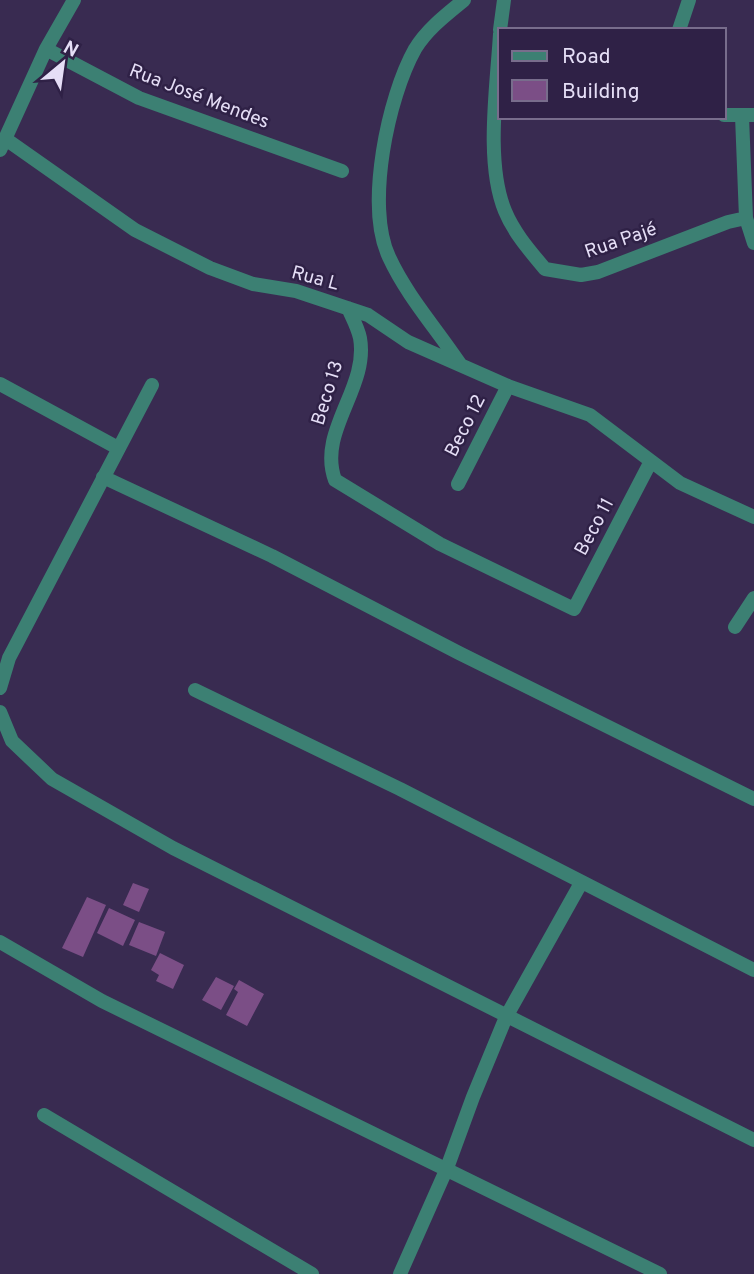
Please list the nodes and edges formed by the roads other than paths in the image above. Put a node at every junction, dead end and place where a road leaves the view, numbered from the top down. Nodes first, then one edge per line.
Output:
1 (74, 0) edge
2 (464, 0) edge
3 (504, 0) edge
4 (689, 0) edge
5 (500, 28) edge
6 (680, 28) edge
7 (46, 49) junction
8 (726, 115) edge
9 (748, 115) edge
10 (498, 119) edge
11 (4, 145) edge
12 (342, 172) dead end
13 (746, 219) junction
14 (754, 243) edge
15 (348, 308) junction
16 (461, 365) junction
17 (0, 384) edge
18 (152, 384) dead end
19 (508, 386) junction
20 (118, 448) junction
21 (650, 463) junction
22 (103, 477) junction
23 (458, 484) dead end
24 (754, 517) edge
25 (754, 598) edge
26 (574, 609) joint
27 (735, 627) dead end
28 (0, 688) edge
29 (195, 690) dead end
30 (0, 712) edge
31 (754, 799) edge
32 (581, 883) junction
33 (0, 942) edge
34 (754, 970) edge
35 (506, 1017) junction
36 (44, 1115) dead end
37 (754, 1140) edge
38 (447, 1168) junction
39 (312, 1274) edge
40 (400, 1274) edge
41 (660, 1274) edge

1 - 7 street, Rua L
2 - 16 street
3 - 5 street, Rua Pajé
4 - 6 street
7 - 11 street, Rua L
7 - 12 street, Rua José Mendes
8 - 9 street
9 - 13 street
10 - 13 street, Rua Pajé
11 - 15 street, Rua L
13 - 14 street
15 - 16 street, Rua L
15 - 26 street, Beco 13
16 - 19 street, Rua L
17 - 20 street
18 - 20 street
19 - 21 street, Rua L
19 - 23 street, Beco 12
20 - 22 street
21 - 24 street, Rua L
21 - 26 street, Beco 11
22 - 28 street
22 - 31 street
25 - 27 street
29 - 32 street
30 - 35 street
32 - 34 street
32 - 35 street
33 - 38 street
35 - 37 street
35 - 38 street
36 - 39 street
38 - 40 street
38 - 41 street

